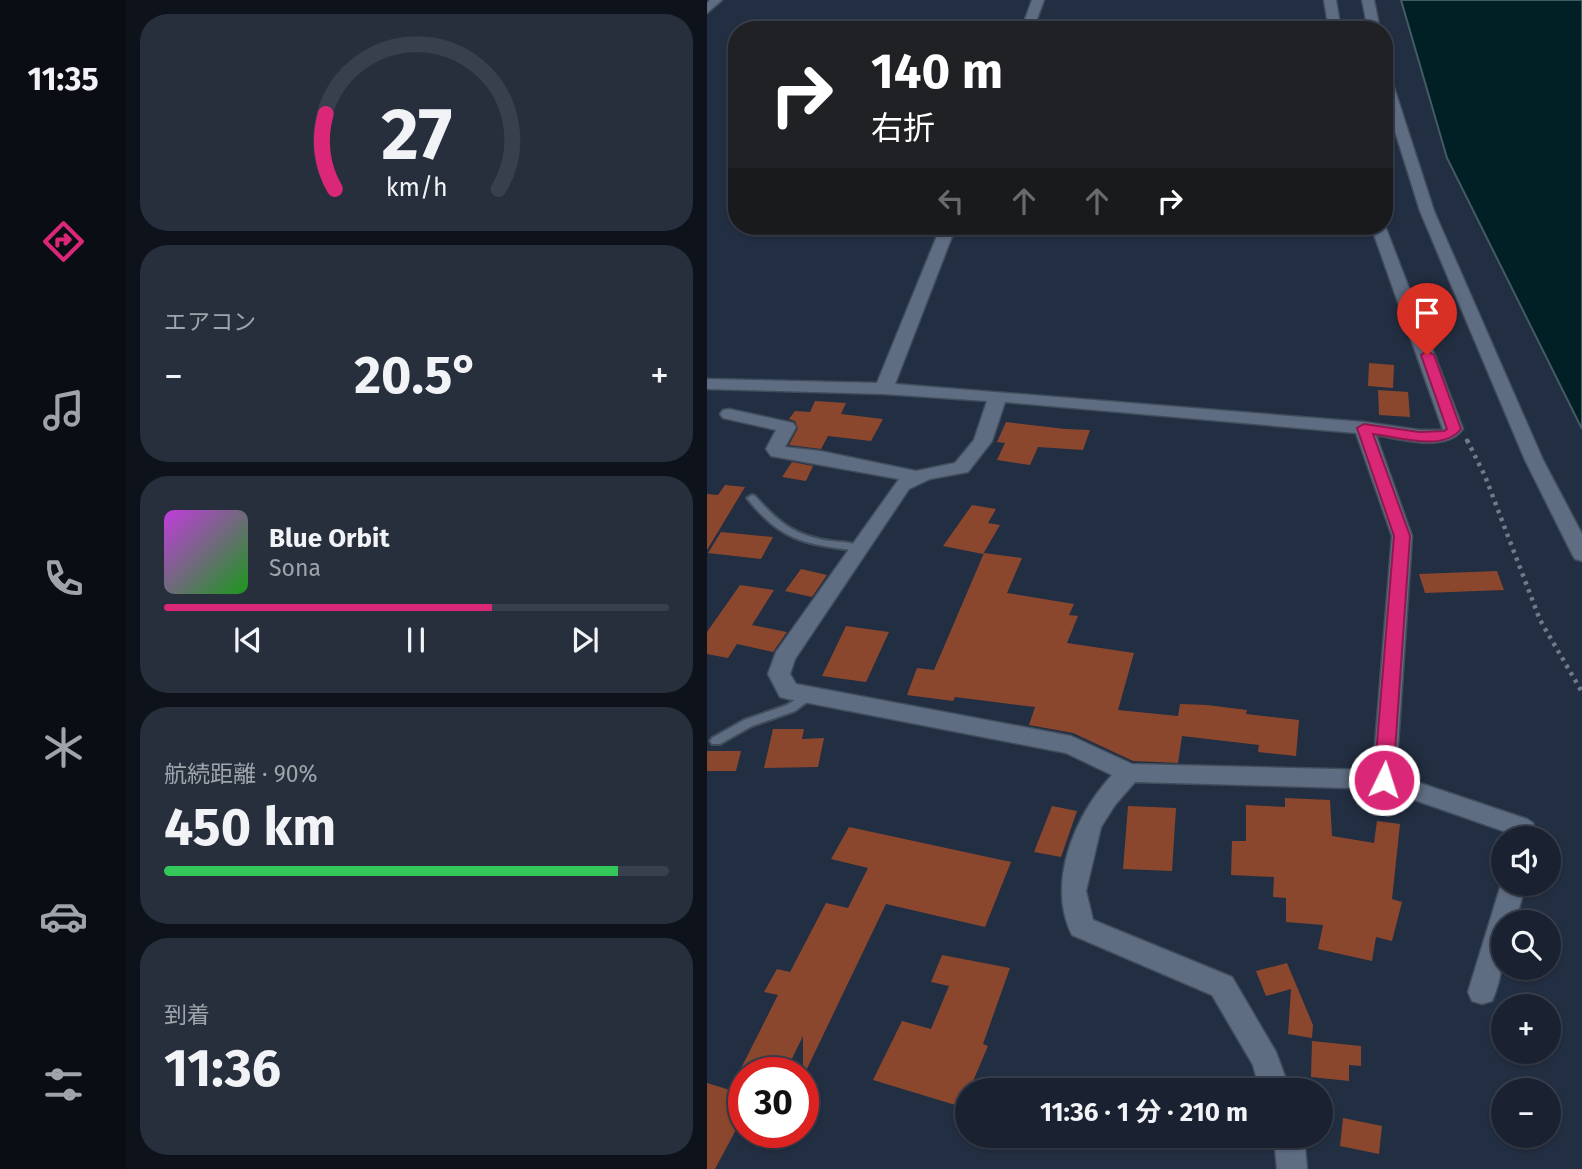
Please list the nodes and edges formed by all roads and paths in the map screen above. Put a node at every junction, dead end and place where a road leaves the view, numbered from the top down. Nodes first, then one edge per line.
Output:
1 (716, 0) edge
2 (1038, 0) edge
3 (1331, 0) edge
4 (1368, 0) edge
5 (707, 10) edge
6 (1030, 21) edge
7 (1334, 21) edge
8 (1372, 21) edge
9 (1393, 104) edge
10 (945, 235) edge
11 (1382, 235) edge
12 (707, 384) edge
13 (884, 389) junction
14 (997, 396) junction
15 (729, 414) dead end
16 (1364, 428) junction
17 (1454, 429) junction
18 (918, 477) junction
19 (752, 498) dead end
20 (858, 548) junction
21 (1582, 554) edge
22 (1582, 692) edge
23 (808, 695) junction
24 (716, 741) dead end
25 (1129, 773) junction
26 (1384, 780) junction
27 (1518, 826) edge
28 (1510, 896) edge
29 (1482, 992) dead end
30 (1271, 1078) edge
31 (1290, 1148) edge
32 (1292, 1169) edge

1 - 5 street
2 - 6 street
3 - 7 street
4 - 8 street
9 - 21 street
10 - 13 street
11 - 17 street
12 - 13 street
13 - 14 street
14 - 16 street
14 - 18 street
15 - 18 street
16 - 17 street
16 - 26 street
17 - 22 path
18 - 20 street
19 - 20 lane
20 - 23 street
23 - 24 lane
23 - 25 street
25 - 26 street
25 - 30 street
26 - 27 street
28 - 29 street
31 - 32 street

